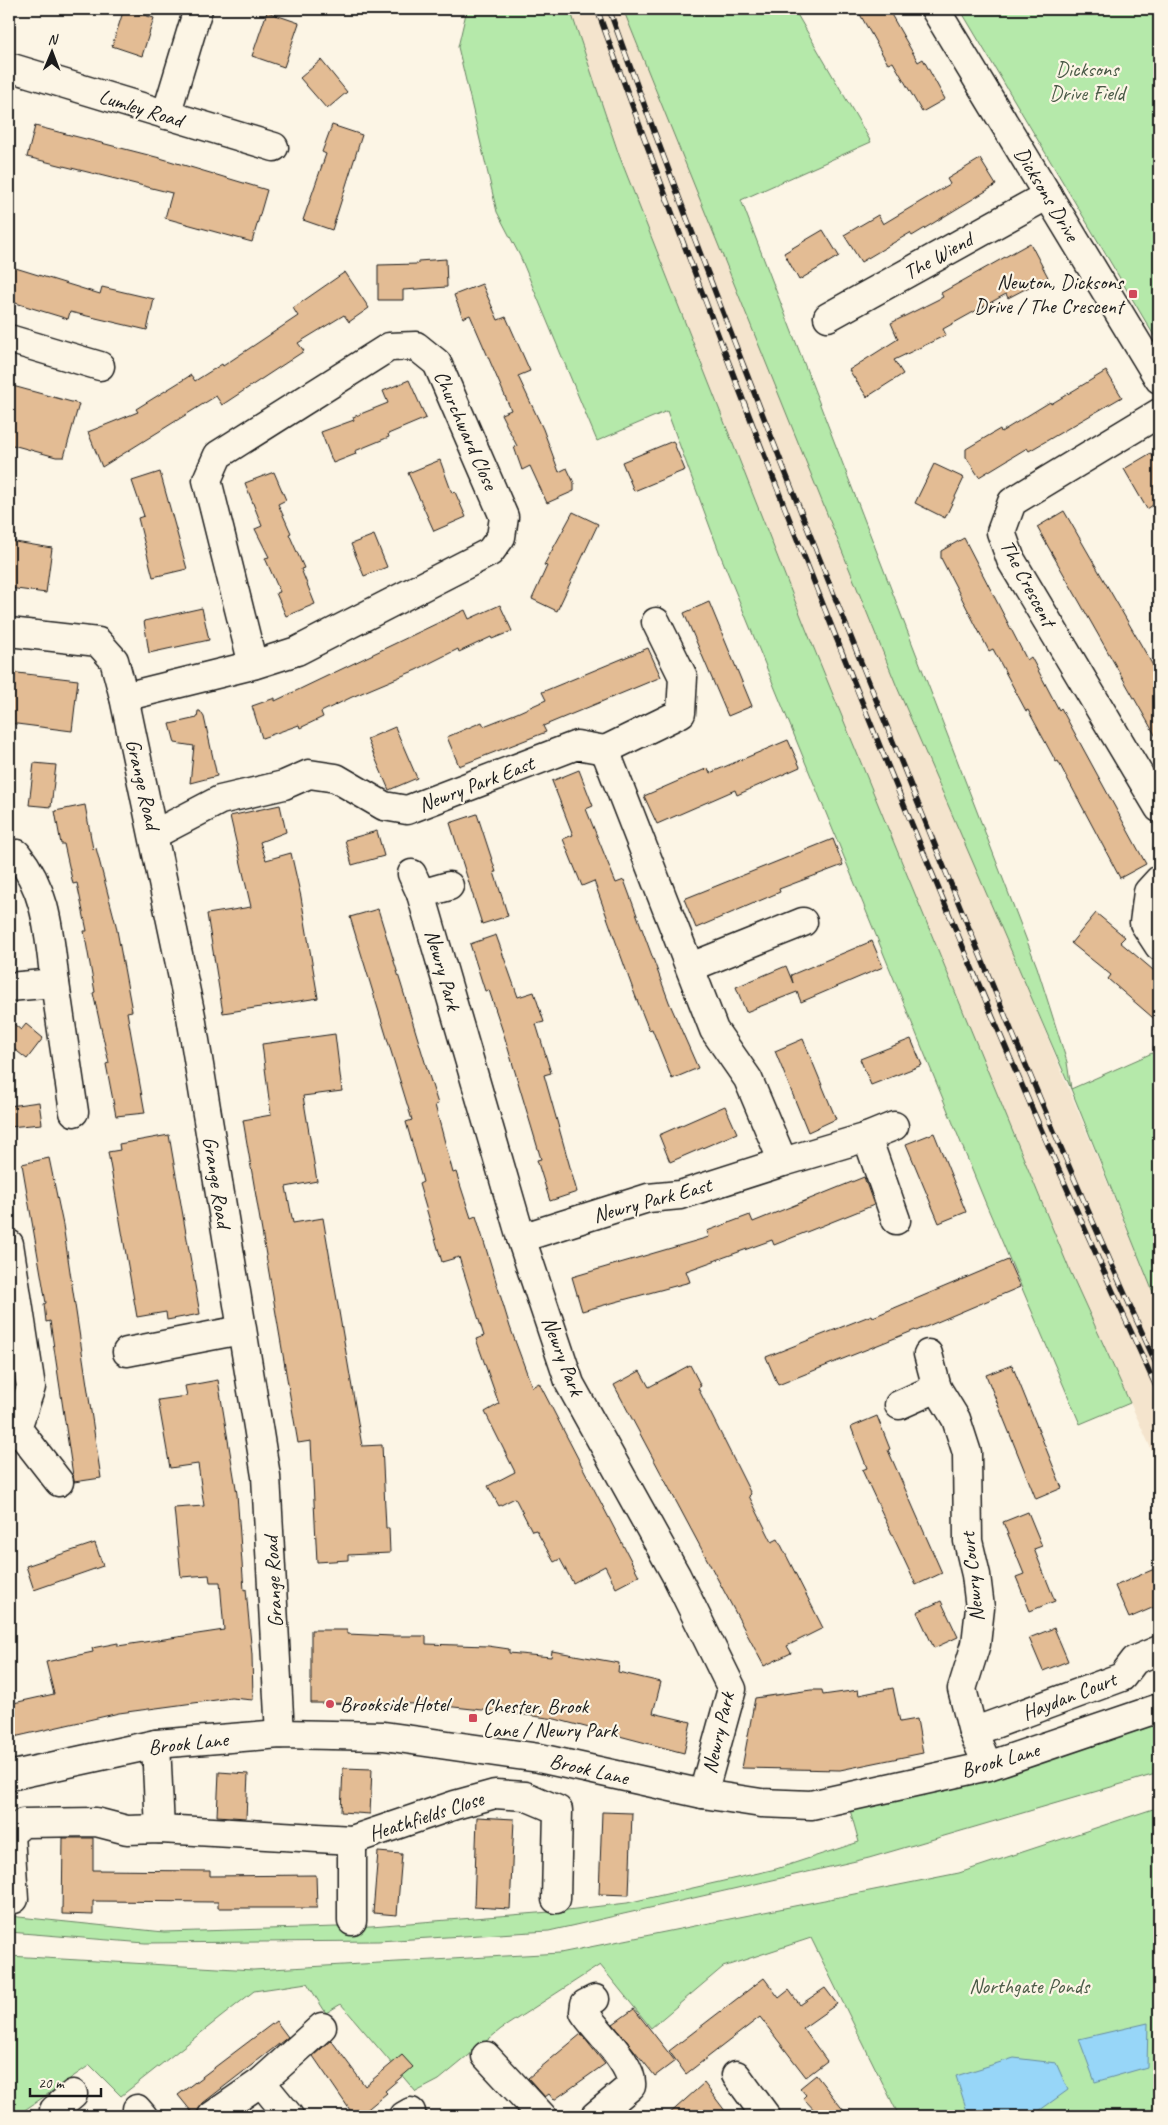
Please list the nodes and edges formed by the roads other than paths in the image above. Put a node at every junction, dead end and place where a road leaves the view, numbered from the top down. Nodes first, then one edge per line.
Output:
1 (198, 9) edge
2 (935, 9) edge
3 (9, 67) edge
4 (166, 115) junction
5 (274, 148) dead end
6 (1048, 195) junction
7 (828, 317) dead end
8 (9, 339) edge
9 (100, 366) dead end
10 (1156, 367) edge
11 (1159, 414) edge
12 (656, 622) dead end
13 (9, 632) edge
14 (253, 665) junction
15 (124, 697) junction
16 (605, 750) junction
17 (1159, 808) edge
18 (155, 834) junction
19 (17, 854) dead end
20 (1159, 880) edge
21 (449, 886) dead end
22 (803, 922) dead end
23 (1159, 946) edge
24 (691, 967) junction
25 (55, 983) junction
26 (9, 987) edge
27 (74, 1112) dead end
28 (894, 1126) dead end
29 (867, 1137) junction
30 (783, 1162) junction
31 (896, 1220) dead end
32 (521, 1238) junction
33 (9, 1244) edge
34 (241, 1330) junction
35 (127, 1352) dead end
36 (928, 1354) dead end
37 (938, 1388) junction
38 (899, 1405) dead end
39 (13, 1429) edge
40 (59, 1482) dead end
41 (1159, 1650) edge
42 (1159, 1708) edge
43 (973, 1732) junction
44 (280, 1734) junction
45 (156, 1744) junction
46 (988, 1766) junction
47 (9, 1776) edge
48 (703, 1794) junction
49 (160, 1829) junction
50 (352, 1840) junction
51 (14, 1899) dead end
52 (556, 1899) dead end
53 (352, 1921) dead end
54 (595, 2000) dead end
55 (322, 2027) dead end
56 (486, 2056) dead end
57 (736, 2075) dead end
58 (262, 2082) junction
59 (73, 2094) dead end
60 (56, 2116) edge
61 (212, 2116) edge
62 (289, 2116) edge
63 (542, 2116) edge
64 (595, 2116) edge
65 (766, 2116) edge

1 - 4 street
2 - 6 street, Dicksons Drive
3 - 4 street, Lumley Road
4 - 5 street, Lumley Road
6 - 7 street, The Wiend
6 - 10 street, Dicksons Drive
8 - 9 street
11 - 17 street, The Crescent
12 - 16 street
13 - 15 street, Grange Road
14 - 14 street, Churchward Close
14 - 15 street, Churchward Close
15 - 18 street, Grange Road
16 - 18 street, Newry Park East
16 - 24 street
18 - 34 street, Grange Road
19 - 25 street
20 - 23 street
21 - 32 street, Newry Park
22 - 24 street
24 - 30 street
25 - 26 street
25 - 27 street
28 - 29 street, Newry Park East
29 - 30 street, Newry Park East
29 - 31 street
30 - 32 street, Newry Park East
32 - 48 street, Newry Park
33 - 39 street
34 - 35 street
34 - 44 street, Grange Road
36 - 37 street, Newry Court
37 - 38 street
37 - 43 street, Newry Court
39 - 40 street
41 - 43 street, Haydan Court
42 - 46 street, Brook Lane
43 - 46 street, Newry Court
44 - 45 street, Brook Lane
44 - 48 street, Brook Lane
45 - 47 street, Brook Lane
45 - 49 street
46 - 48 street, Brook Lane
49 - 50 street, Heathfields Close
49 - 51 street, Heathfields Close
50 - 52 street, Heathfields Close
50 - 53 street, Heathfields Close
54 - 64 street
55 - 58 street
56 - 63 street
57 - 65 street
58 - 61 street
58 - 62 street
59 - 60 street

